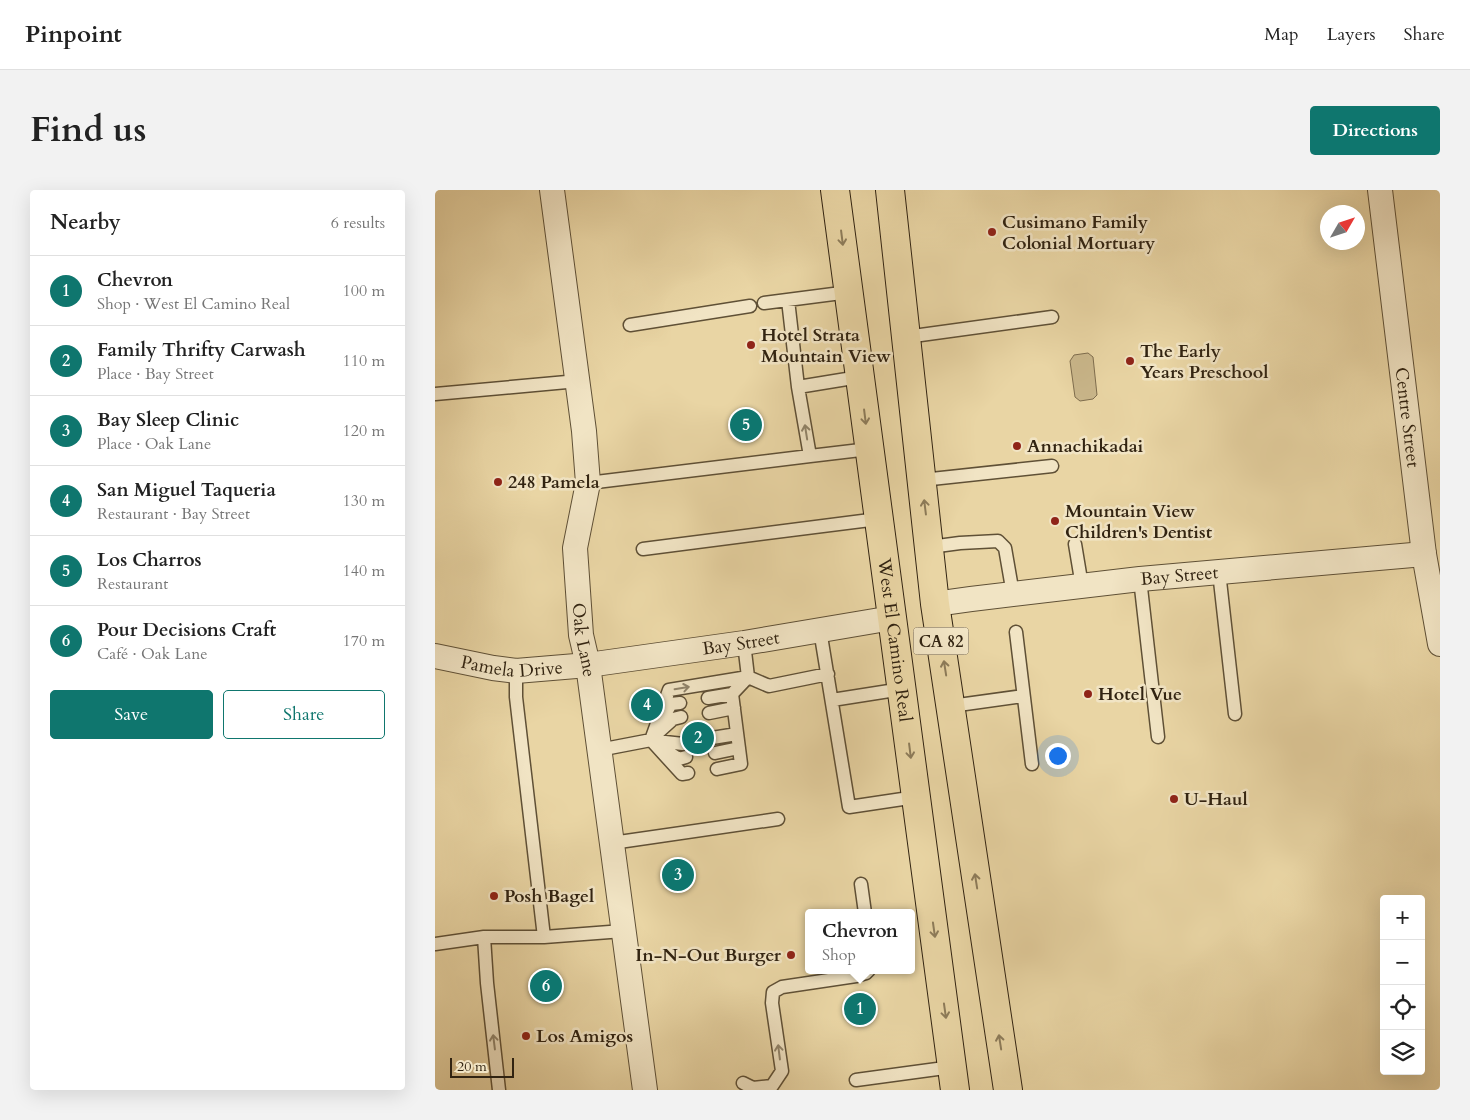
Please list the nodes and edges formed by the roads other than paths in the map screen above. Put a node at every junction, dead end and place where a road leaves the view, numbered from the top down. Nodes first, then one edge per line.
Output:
1 (551, 190) edge
2 (835, 190) edge
3 (890, 190) edge
4 (1380, 190) edge
5 (849, 292) junction
6 (788, 300) junction
7 (764, 303) dead end
8 (751, 306) dead end
9 (1052, 317) dead end
10 (630, 325) dead end
11 (906, 337) junction
12 (859, 378) junction
13 (578, 381) junction
14 (798, 387) junction
15 (435, 394) edge
16 (869, 449) junction
17 (809, 456) junction
18 (1052, 466) dead end
19 (921, 480) junction
20 (588, 483) junction
21 (878, 519) junction
22 (1075, 544) dead end
23 (930, 547) junction
24 (643, 549) dead end
25 (1424, 554) junction
26 (1219, 572) junction
27 (1140, 578) junction
28 (1082, 586) junction
29 (1013, 594) junction
30 (935, 604) junction
31 (892, 618) junction
32 (821, 630) junction
33 (1016, 632) dead end
34 (744, 643) junction
35 (1440, 644) edge
36 (435, 656) edge
37 (588, 666) junction
38 (516, 671) junction
39 (828, 674) junction
40 (748, 677) junction
41 (902, 689) junction
42 (732, 694) junction
43 (1023, 696) junction
44 (708, 698) dead end
45 (833, 700) junction
46 (679, 703) dead end
47 (951, 706) junction
48 (734, 708) junction
49 (709, 713) dead end
50 (1235, 714) dead end
51 (681, 717) dead end
52 (737, 734) junction
53 (712, 738) dead end
54 (1158, 738) dead end
55 (651, 740) junction
56 (683, 744) dead end
57 (739, 748) junction
58 (599, 750) junction
59 (715, 753) dead end
60 (686, 757) dead end
61 (1032, 764) dead end
62 (717, 769) dead end
63 (688, 773) dead end
64 (916, 797) junction
65 (779, 819) dead end
66 (612, 843) junction
67 (861, 884) dead end
68 (864, 909) edge
69 (623, 931) junction
70 (545, 936) junction
71 (484, 937) junction
72 (435, 944) edge
73 (863, 974) edge
74 (953, 1079) edge
75 (856, 1080) dead end
76 (743, 1084) dead end
77 (499, 1090) edge
78 (645, 1090) edge
79 (1008, 1090) edge

1 - 13 street, Oak Lane
2 -> 5 main road, West El Camino Real / CA 82
3 - 11 main road, CA 82
4 - 25 street, Centre Street
5 - 6 lane
5 - 12 main road, West El Camino Real / CA 82
6 - 7 lane
6 - 14 lane
8 - 10 lane
9 - 11 lane
11 - 19 main road, CA 82
12 - 14 lane
12 -> 16 main road, West El Camino Real / CA 82
13 - 15 lane
13 - 20 street, Oak Lane
17 -> 14 lane
16 - 17 lane
16 - 21 main road, West El Camino Real / CA 82
17 - 20 lane
18 - 19 lane
23 -> 19 main road, CA 82
20 - 37 street, Oak Lane
21 - 24 lane
21 - 31 main road, West El Camino Real / CA 82
22 - 28 lane
23 - 29 lane
23 - 30 main road, CA 82
25 - 26 street, Bay Street
25 - 35 street, Centre Street
26 - 27 street, Bay Street
26 - 50 lane
27 - 28 street, Bay Street
27 - 54 lane
28 - 29 street, Bay Street
29 - 30 street, Bay Street
47 -> 30 main road, CA 82
31 - 32 street, Bay Street
31 - 41 main road, West El Camino Real / CA 82
32 - 34 street, Bay Street
32 - 39 lane
33 - 43 lane
34 - 37 street, Bay Street
34 - 40 lane
36 - 38 street, Pamela Drive
37 - 38 street, Pamela Drive
37 - 58 street, Oak Lane
38 - 70 lane
39 - 40 lane
39 - 45 lane
40 - 42 lane
55 -> 40 lane
41 - 45 lane
41 -> 64 main road, West El Camino Real / CA 82
42 - 44 lane
42 - 48 lane
43 - 47 lane
43 - 61 lane
45 - 64 lane
46 - 55 lane
79 -> 47 main road, CA 82
48 - 49 lane
48 - 52 lane
51 - 55 lane
52 - 53 lane
52 - 57 lane
55 - 56 lane
55 - 58 lane
55 - 60 lane
55 - 63 lane
57 - 59 lane
57 - 62 lane
58 - 66 street, Oak Lane
64 -> 74 main road, West El Camino Real / CA 82
65 - 66 lane
66 - 69 street, Oak Lane
67 - 68 lane
69 - 70 lane
69 - 78 street, Oak Lane
70 - 71 lane
71 - 72 lane
77 -> 71 lane
76 -> 73 lane
74 - 75 lane

